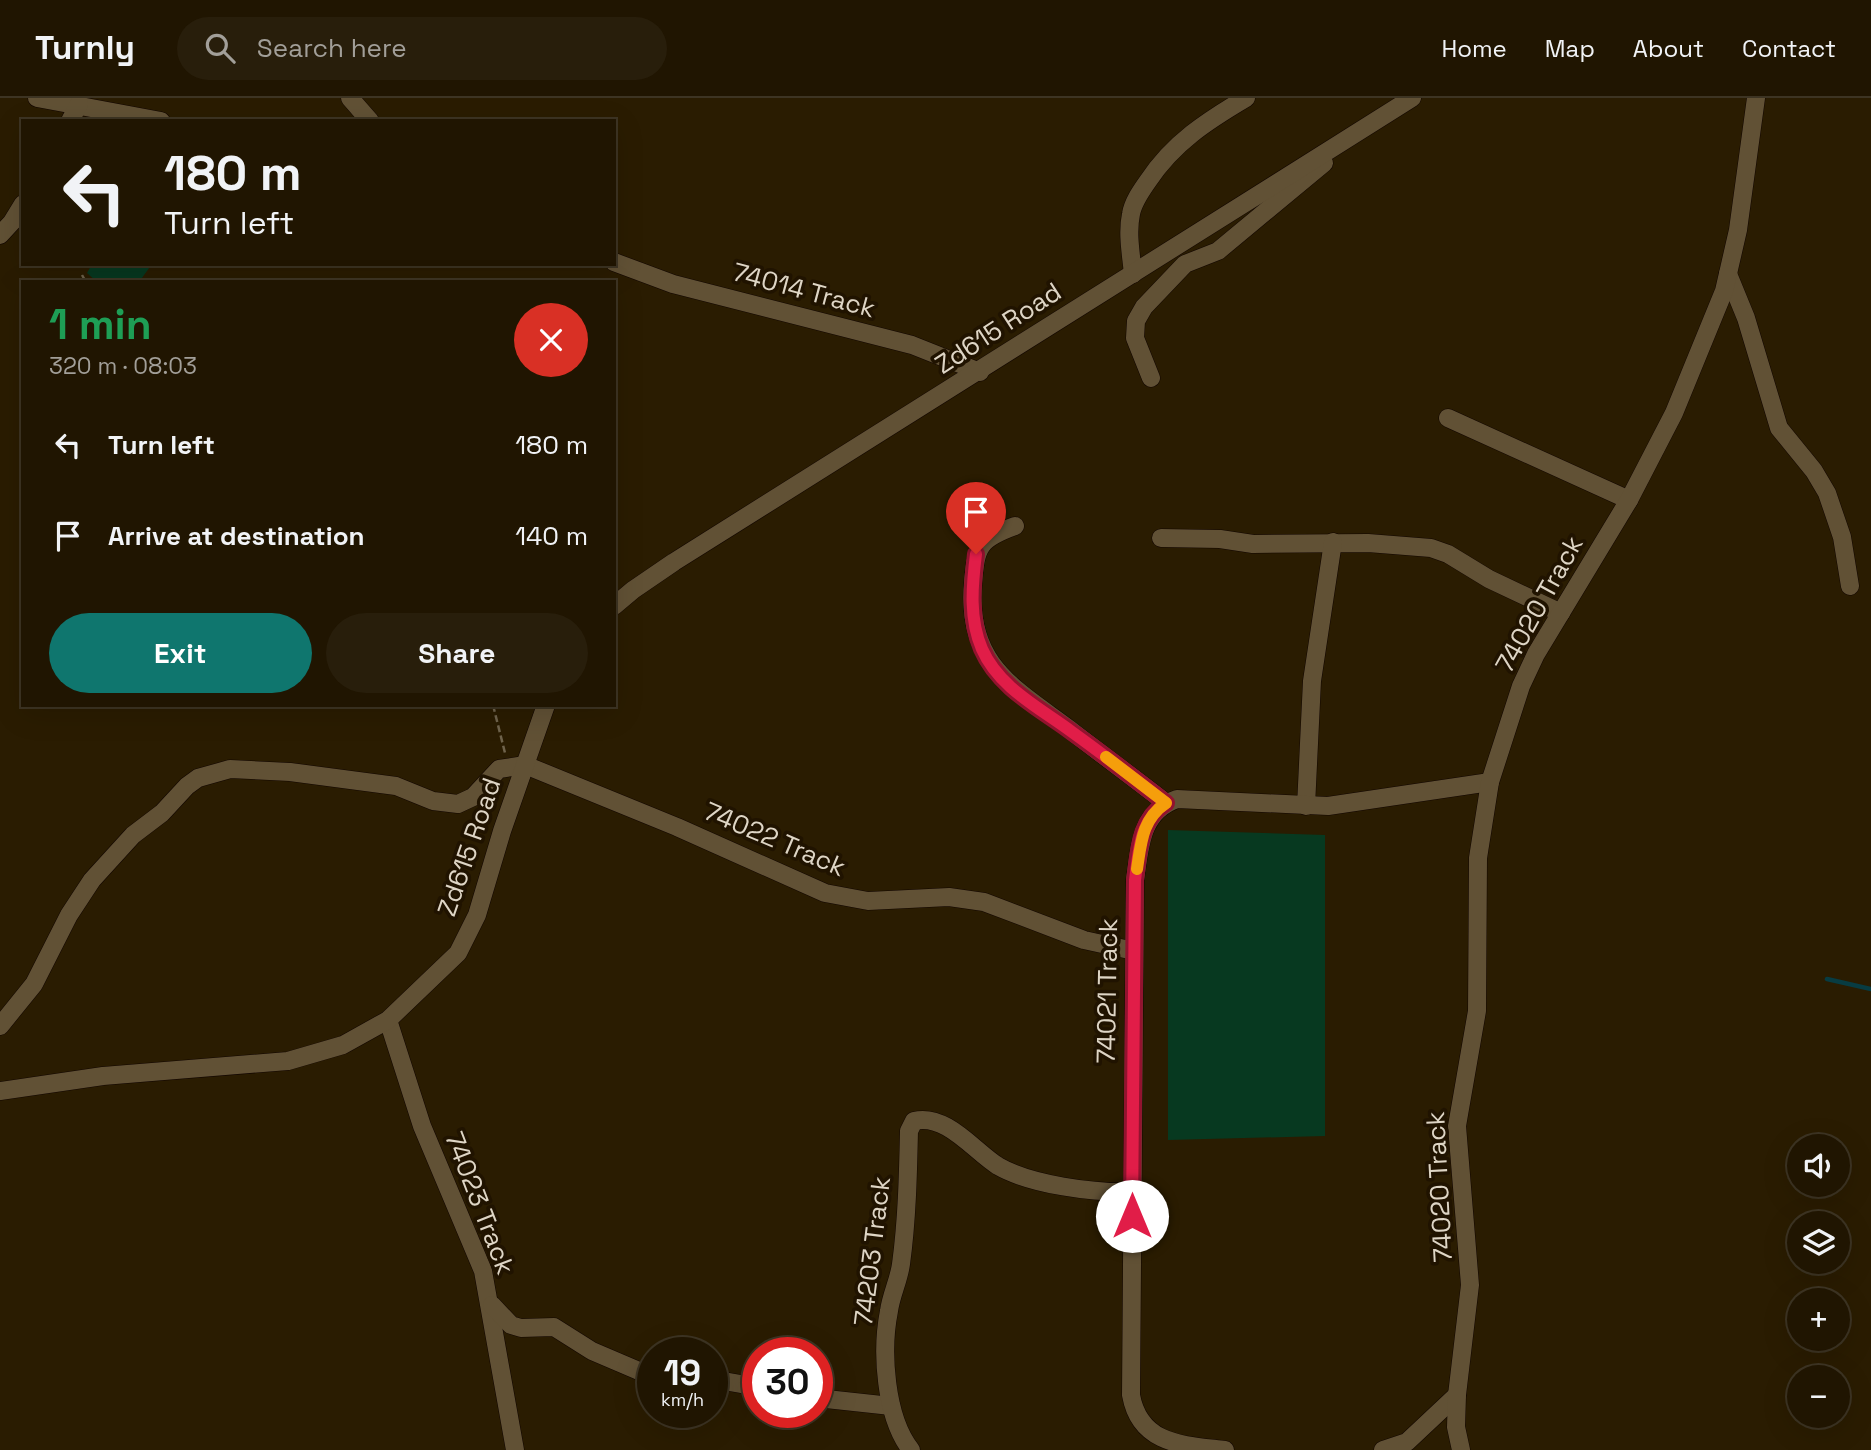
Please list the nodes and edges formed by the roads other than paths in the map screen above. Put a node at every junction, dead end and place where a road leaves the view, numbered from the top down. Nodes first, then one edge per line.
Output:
1 (37, 98) edge
2 (350, 98) edge
3 (1246, 98) edge
4 (1412, 98) edge
5 (1756, 98) edge
6 (79, 104) junction
7 (71, 119) edge
8 (151, 119) edge
9 (368, 119) edge
10 (1349, 138) junction
11 (21, 207) edge
12 (0, 235) edge
13 (616, 263) edge
14 (1133, 274) junction
15 (1728, 274) junction
16 (980, 372) junction
17 (1151, 378) dead end
18 (1448, 418) dead end
19 (1629, 500) junction
20 (1015, 526) dead end
21 (1161, 538) dead end
22 (1333, 542) junction
23 (1850, 586) dead end
24 (616, 604) edge
25 (1561, 613) junction
26 (545, 707) edge
27 (517, 766) junction
28 (1490, 782) junction
29 (1166, 803) junction
30 (1307, 806) junction
31 (1134, 951) junction
32 (388, 1020) junction
33 (1, 1023) edge
34 (0, 1091) edge
35 (1132, 1192) junction
36 (490, 1302) junction
37 (637, 1370) edge
38 (1457, 1395) junction
39 (833, 1400) edge
40 (891, 1406) junction
41 (515, 1450) edge
42 (911, 1450) edge
43 (1225, 1450) edge
44 (1383, 1450) edge
45 (1461, 1450) edge

1 - 6 street
2 - 9 street
3 - 14 street
4 - 10 street, Zd615 Road
5 - 15 street, 74020 Track
6 - 7 street
6 - 8 street
10 - 14 street, Zd615 Road
10 - 17 street
11 - 12 street
13 - 16 street, 74014 Track
14 - 16 street, Zd615 Road
15 - 19 street, 74020 Track
15 - 23 street
16 - 24 street, Zd615 Road
18 - 19 street
19 - 25 street, 74020 Track
20 - 29 street
21 - 22 street
22 - 25 street
22 - 30 street
25 - 28 street, 74020 Track
26 - 27 street, Zd615 Road
27 - 31 street, 74022 Track
27 - 32 street, Zd615 Road
27 - 33 street
28 - 30 street
28 - 38 street, 74020 Track
29 - 30 street
29 - 31 street, 74021 Track
31 - 35 street, 74021 Track
32 - 34 street, Zd615 Road
32 - 36 street, 74023 Track
35 - 40 street, 74203 Track
35 - 43 street, 74021 Track
36 - 37 street
36 - 41 street, 74023 Track
38 - 44 street
38 - 45 street, 74020 Track
39 - 40 street
40 - 42 street, 74203 Track

